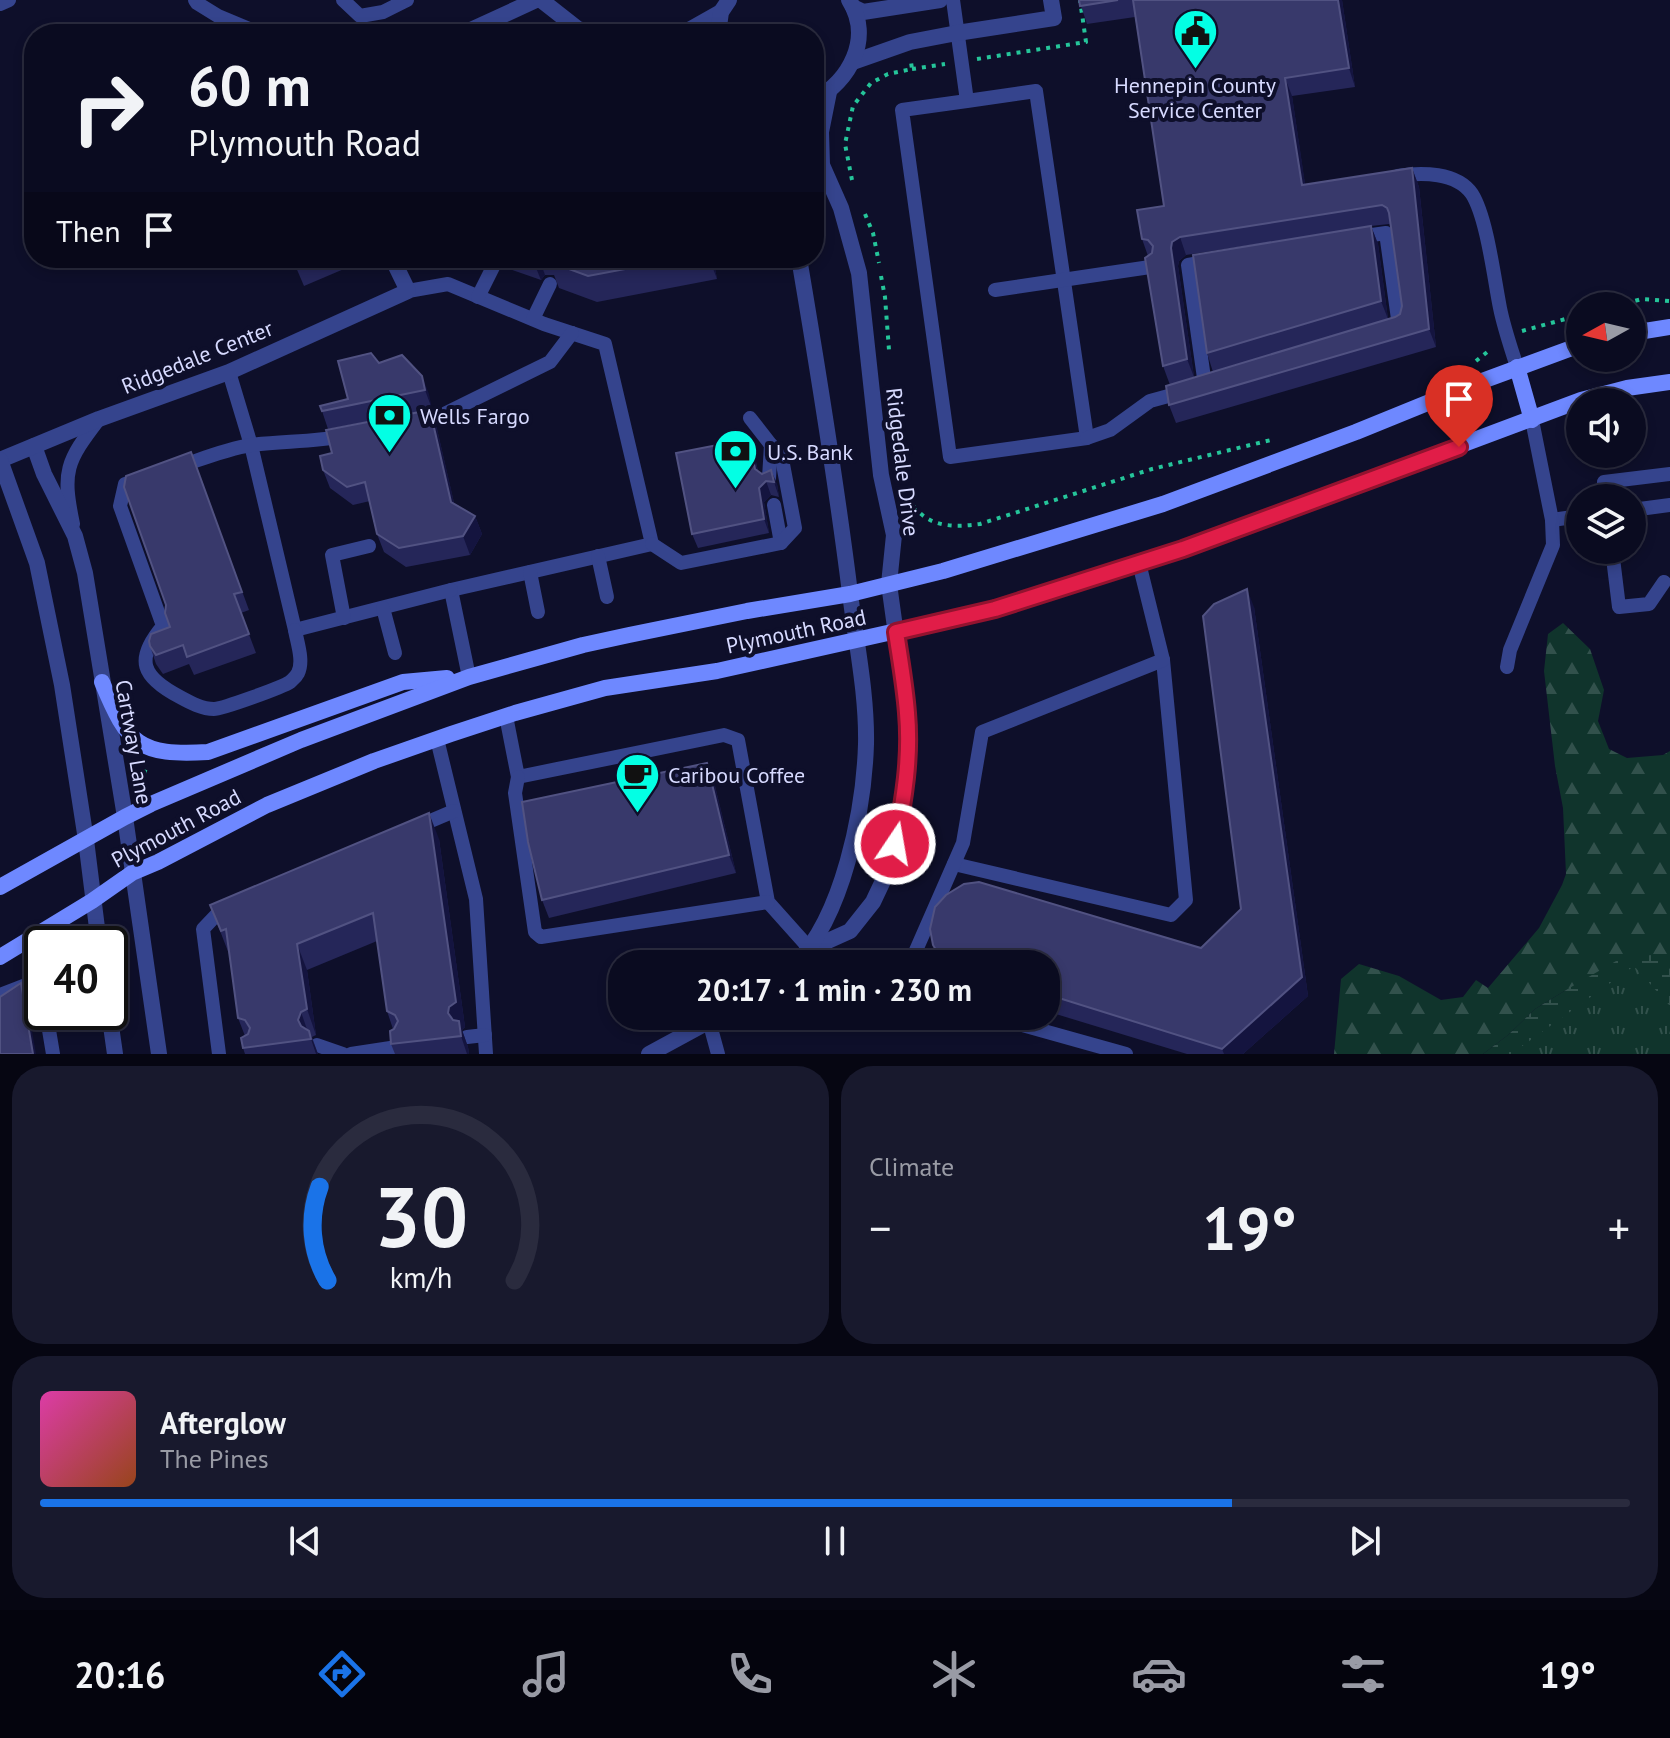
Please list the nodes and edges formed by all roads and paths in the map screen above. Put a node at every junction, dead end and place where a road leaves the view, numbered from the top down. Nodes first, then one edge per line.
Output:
1 (9, 0) edge
2 (195, 0) edge
3 (343, 0) edge
4 (407, 0) edge
5 (538, 0) edge
6 (940, 0) edge
7 (953, 0) edge
8 (1051, 0) edge
9 (1080, 0) edge
10 (851, 3) edge
11 (0, 4) edge
12 (725, 6) edge
13 (237, 24) edge
14 (484, 24) edge
15 (571, 24) edge
16 (697, 24) edge
17 (957, 33) junction
18 (910, 42) junction
19 (977, 59) dead end
20 (853, 62) junction
21 (951, 63) dead end
22 (912, 69) junction
23 (824, 94) edge
24 (967, 101) junction
25 (824, 170) edge
26 (1387, 178) edge
27 (852, 180) dead end
28 (862, 207) dead end
29 (1345, 240) edge
30 (1219, 260) edge
31 (1150, 267) edge
32 (397, 268) edge
33 (492, 268) edge
34 (801, 268) edge
35 (1064, 280) junction
36 (550, 284) edge
37 (995, 290) dead end
38 (408, 291) junction
39 (478, 297) junction
40 (1646, 299) edge
41 (1670, 301) edge
42 (533, 319) junction
43 (1566, 319) edge
44 (1670, 327) edge
45 (1386, 330) edge
46 (1646, 331) edge
47 (572, 333) junction
48 (1507, 335) junction
49 (1566, 350) edge
50 (890, 354) dead end
51 (1517, 367) junction
52 (1467, 370) dead end
53 (229, 372) junction
54 (1670, 382) edge
55 (750, 418) dead end
56 (99, 419) junction
57 (1532, 420) junction
58 (405, 424) edge
59 (360, 433) edge
60 (1288, 436) dead end
61 (1087, 438) junction
62 (251, 445) junction
63 (771, 445) junction
64 (34, 446) junction
65 (0, 460) edge
66 (170, 469) edge
67 (155, 474) edge
68 (1670, 474) edge
69 (769, 478) edge
70 (1604, 484) edge
71 (903, 487) dead end
72 (774, 505) dead end
73 (1670, 505) edge
74 (1646, 508) edge
75 (1566, 518) edge
76 (1552, 520) junction
77 (75, 536) junction
78 (781, 543) junction
79 (652, 544) junction
80 (369, 546) dead end
81 (598, 556) junction
82 (1139, 563) junction
83 (1614, 564) edge
84 (530, 572) junction
85 (1664, 582) dead end
86 (889, 584) junction
87 (451, 590) junction
88 (850, 594) junction
89 (607, 597) dead end
90 (383, 608) junction
91 (538, 612) dead end
92 (344, 618) junction
93 (295, 630) junction
94 (896, 632) junction
95 (856, 640) junction
96 (395, 653) dead end
97 (1163, 660) junction
98 (1507, 667) dead end
99 (469, 677) junction
100 (102, 682) junction
101 (506, 716) junction
102 (437, 739) junction
103 (149, 759) dead end
104 (518, 777) junction
105 (141, 785) dead end
106 (454, 811) junction
107 (125, 817) junction
108 (396, 835) edge
109 (86, 840) junction
110 (954, 864) junction
111 (132, 873) junction
112 (0, 887) edge
113 (92, 901) junction
114 (768, 902) junction
115 (237, 903) edge
116 (96, 926) edge
117 (810, 949) junction
118 (916, 950) edge
119 (0, 957) edge
120 (24, 986) edge
121 (0, 995) edge
122 (49, 1030) edge
123 (112, 1030) edge
124 (694, 1030) edge
125 (715, 1030) edge
126 (1040, 1030) edge
127 (485, 1035) junction
128 (467, 1037) dead end
129 (317, 1045) dead end
130 (397, 1047) edge
131 (53, 1054) edge
132 (115, 1054) edge
133 (159, 1054) edge
134 (219, 1054) edge
135 (343, 1054) edge
136 (351, 1054) edge
137 (486, 1054) edge
138 (649, 1054) edge
139 (718, 1054) edge
140 (1126, 1054) edge

1 - 11 lane
2 - 13 lane
3 - 4 lane
5 - 14 street
5 - 15 street
6 - 10 street
7 - 17 lane
8 - 17 street
9 - 19 path
10 - 20 street
12 - 16 street
17 - 18 street
17 - 24 lane
18 - 20 street
18 - 22 path
20 - 23 street
21 - 22 path
22 - 27 path
24 - 35 lane
24 - 61 lane
25 - 86 street, Ridgedale Drive
26 - 48 lane
28 - 50 path
29 - 45 lane
30 - 61 lane
31 - 35 lane
32 - 38 street
33 - 39 lane
34 - 88 street, Ridgedale Drive
35 - 37 lane
35 - 61 lane
36 - 42 lane
38 - 39 lane
38 - 53 street, Ridgedale Center
39 - 42 lane
40 - 41 path
42 - 47 lane
43 - 48 path
44 - 46 main road
47 - 58 lane
47 - 79 lane
48 - 51 lane
48 - 52 path
49 - 51 main road, Plymouth Road
51 - 57 main road
51 - 86 main road, Plymouth Road
53 - 56 street, Ridgedale Center
53 - 62 lane
54 - 57 main road, Plymouth Road
55 - 63 lane
56 - 64 street, Ridgedale Center
56 - 77 lane
57 - 76 lane
57 - 82 main road, Plymouth Road
59 - 62 lane
60 - 71 path
62 - 66 lane
62 - 93 lane
63 - 69 lane
63 - 78 lane
64 - 65 street, Ridgedale Center
64 - 77 street, Cartway Lane
65 - 109 street
67 - 93 lane
68 - 70 lane
72 - 78 lane
73 - 74 lane
75 - 76 lane
76 - 98 lane
77 - 100 street, Cartway Lane
78 - 79 lane
79 - 81 lane
80 - 92 lane
81 - 84 lane
81 - 89 lane
82 - 94 main road, Plymouth Road
82 - 97 lane
83 - 85 lane
84 - 87 lane
84 - 91 lane
86 - 88 main road, Plymouth Road
86 - 94 street, Ridgedale Drive
87 - 90 lane
87 - 99 lane
88 - 95 street, Ridgedale Drive
88 - 99 main road, Plymouth Road
90 - 92 lane
90 - 96 lane
92 - 93 lane
94 - 95 main road, Plymouth Road
94 - 117 street, Ridgedale Drive
95 - 101 main road, Plymouth Road
95 - 117 street, Ridgedale Drive
97 - 110 lane
97 - 110 lane
99 - 100 main road
99 - 107 main road, Plymouth Road
100 - 107 street, Cartway Lane
101 - 102 main road, Plymouth Road
101 - 104 lane
102 - 106 lane
102 - 111 main road, Plymouth Road
103 - 105 path
104 - 114 lane
104 - 114 lane
106 - 108 lane
106 - 127 lane
107 - 109 main road, Plymouth Road
107 - 111 street, Cartway Lane
109 - 112 main road, Plymouth Road
109 - 113 street
110 - 118 lane
111 - 113 main road, Plymouth Road
111 - 133 street, Cartway Lane
113 - 116 street
113 - 119 main road, Plymouth Road
114 - 117 lane
115 - 134 lane
120 - 121 lane
122 - 131 lane
123 - 132 street
124 - 138 street
125 - 139 lane
126 - 140 lane
127 - 128 lane
127 - 137 lane
129 - 135 lane
130 - 136 lane

